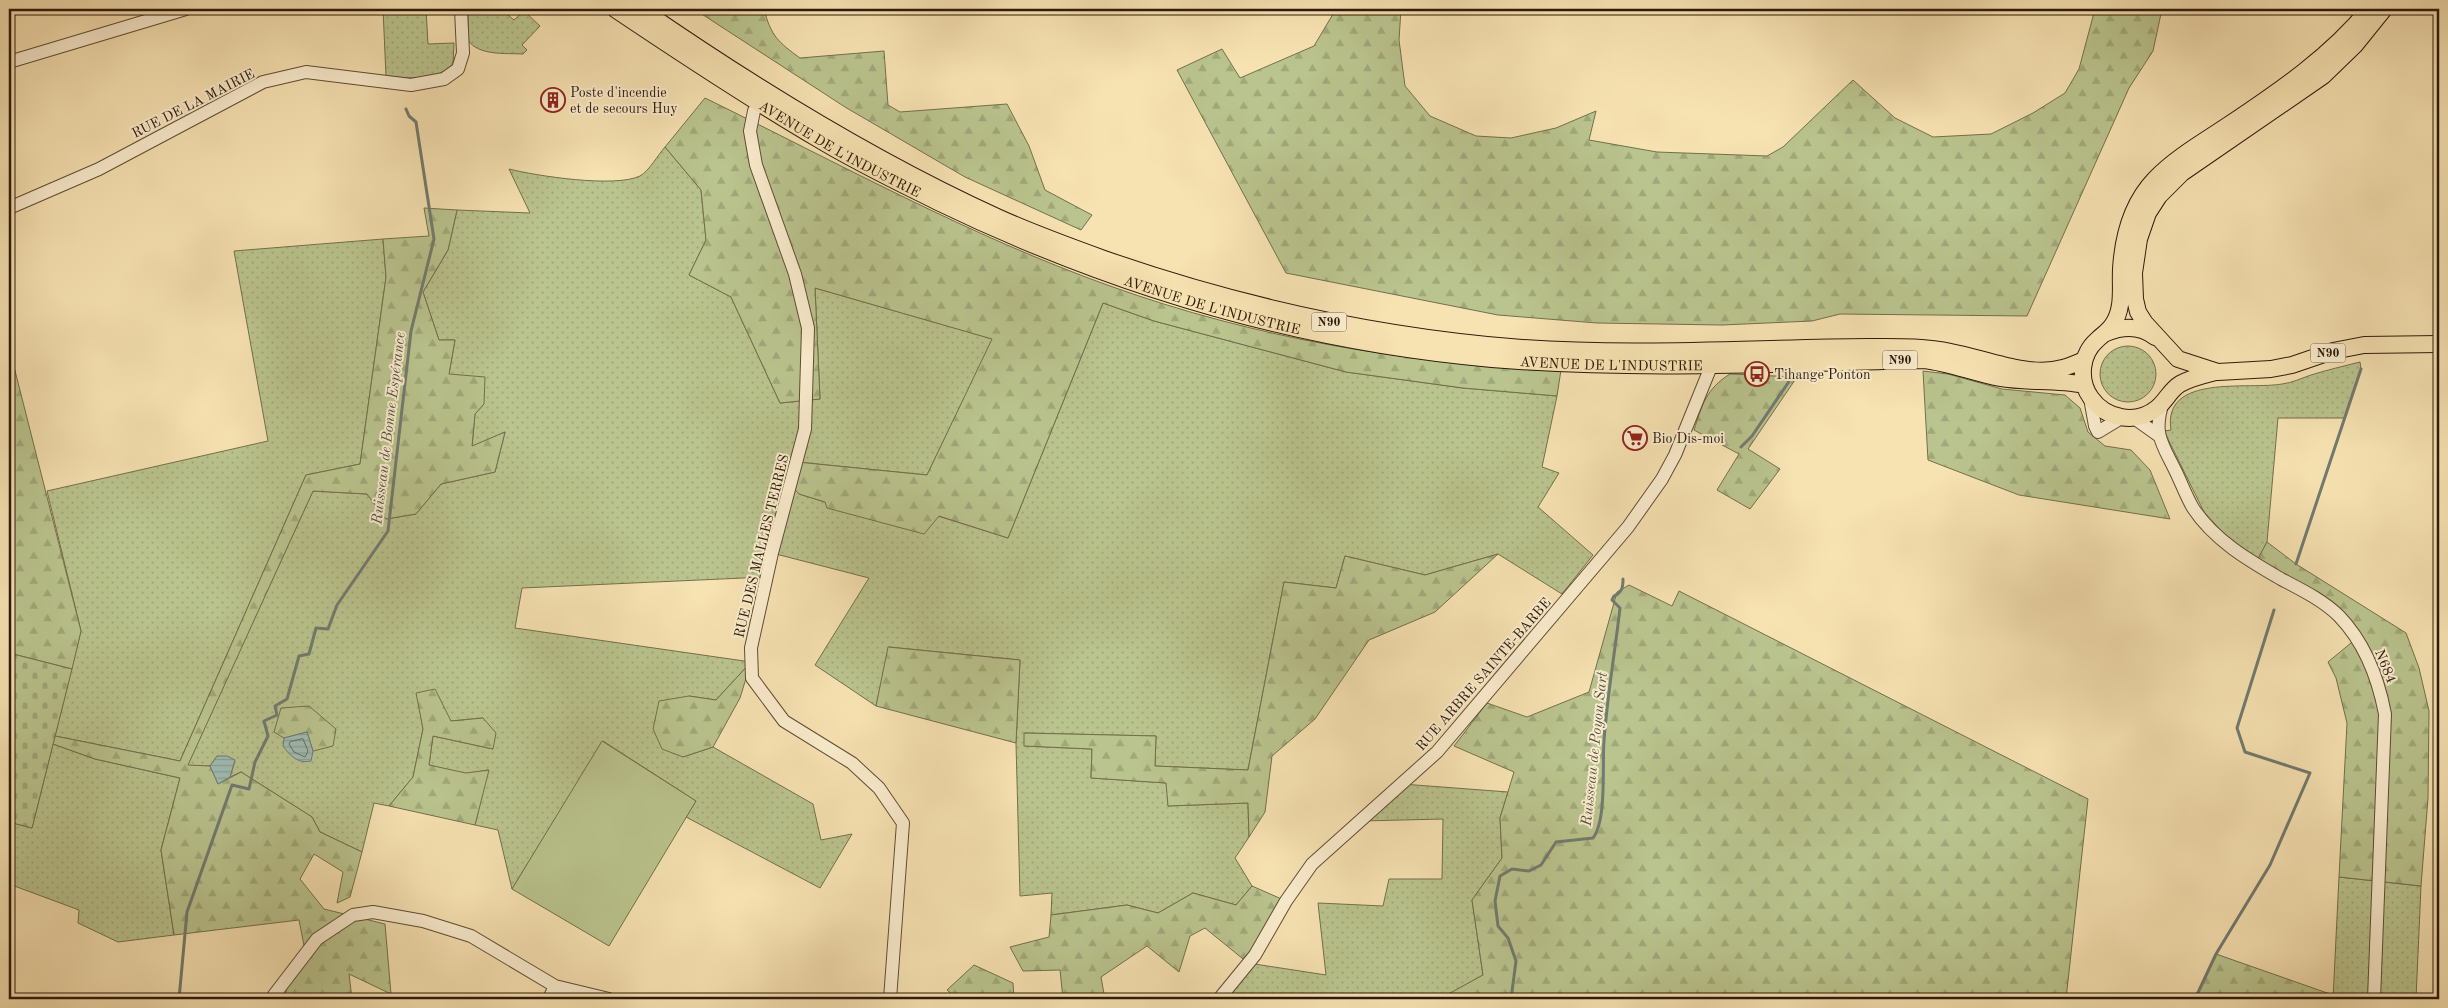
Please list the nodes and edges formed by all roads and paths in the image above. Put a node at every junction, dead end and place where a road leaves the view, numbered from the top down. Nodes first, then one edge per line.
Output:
1 (461, 9) edge
2 (615, 9) edge
3 (641, 9) edge
4 (2369, 9) edge
5 (2384, 9) edge
6 (179, 10) edge
7 (9, 62) edge
8 (747, 81) junction
9 (784, 101) junction
10 (759, 102) junction
11 (9, 208) edge
12 (2106, 333) junction
13 (2439, 344) edge
14 (2164, 346) junction
15 (1726, 350) junction
16 (2084, 360) junction
17 (1712, 364) junction
18 (2218, 372) junction
19 (2087, 391) junction
20 (2166, 398) junction
21 (2128, 418) junction
22 (2158, 436) junction
23 (555, 986) junction
24 (271, 999) edge
25 (549, 999) edge
26 (609, 999) edge
27 (890, 999) edge
28 (1219, 999) edge
29 (2374, 999) edge

1 - 11 street, RUE DE LA MAIRIE
2 - 10 main road, AVENUE DE L'INDUSTRIE / N90
3 - 8 main road, AVENUE DE L'INDUSTRIE / N90
4 - 12 main road
5 - 14 main road
6 - 7 street
8 - 9 main road, AVENUE DE L'INDUSTRIE / N90
8 - 10 street
9 - 10 street
9 - 15 main road, AVENUE DE L'INDUSTRIE / N90
10 - 17 main road, AVENUE DE L'INDUSTRIE / N90
10 - 27 street, RUE DES MALLES TERRES
12 - 14 main road, N90
12 - 16 main road
13 - 18 main road, N90
14 - 18 main road, N90
14 - 20 main road
15 - 16 main road, AVENUE DE L'INDUSTRIE / N90
15 - 17 street
16 - 19 main road
17 - 19 main road, AVENUE DE L'INDUSTRIE / N90
17 - 28 street, RUE ARBRE SAINTE-BARBE
18 - 20 main road, N90
19 - 21 main road, N90
20 - 21 main road, N90
20 - 22 street
21 - 22 street, N684 / N684
22 - 29 street, N684 / N684
23 - 24 street
23 - 25 street
23 - 26 street

